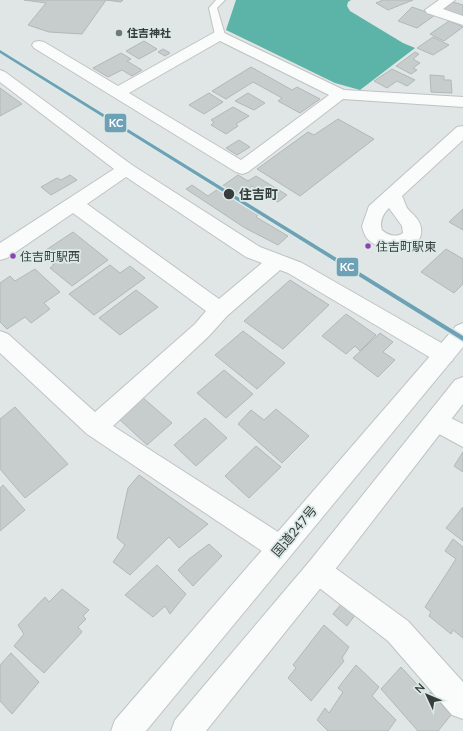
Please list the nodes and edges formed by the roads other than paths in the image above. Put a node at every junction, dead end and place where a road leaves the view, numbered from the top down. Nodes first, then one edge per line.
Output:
1 (221, 0) edge
2 (448, 0) edge
3 (463, 22) edge
4 (220, 34) junction
5 (39, 45) dead end
6 (0, 75) edge
7 (118, 93) junction
8 (340, 94) junction
9 (463, 102) edge
10 (463, 131) edge
11 (126, 169) junction
12 (392, 196) dead end
13 (74, 204) junction
14 (0, 253) edge
15 (277, 261) junction
16 (220, 310) junction
17 (463, 332) edge
18 (0, 340) edge
19 (444, 355) junction
20 (463, 387) edge
21 (436, 421) junction
22 (95, 427) junction
23 (463, 436) edge
24 (280, 548) junction
25 (318, 570) junction
26 (463, 704) edge
27 (126, 731) edge
28 (186, 731) edge

1 - 4 lane
2 - 3 main road
4 - 7 main road
4 - 8 main road
5 - 7 main road
6 - 11 main road
7 - 8 main road
8 - 9 main road
10 - 12 main road
11 - 13 main road
11 - 15 main road
13 - 14 main road
13 - 16 main road
15 - 16 main road
15 - 19 main road
16 - 22 main road
17 - 19 main road, 国道247号
18 - 22 main road
19 - 24 main road, 国道247号
20 - 21 main road
21 - 23 main road
21 - 25 main road
22 - 24 main road
24 - 27 main road, 国道247号
25 - 26 main road
25 - 28 main road

